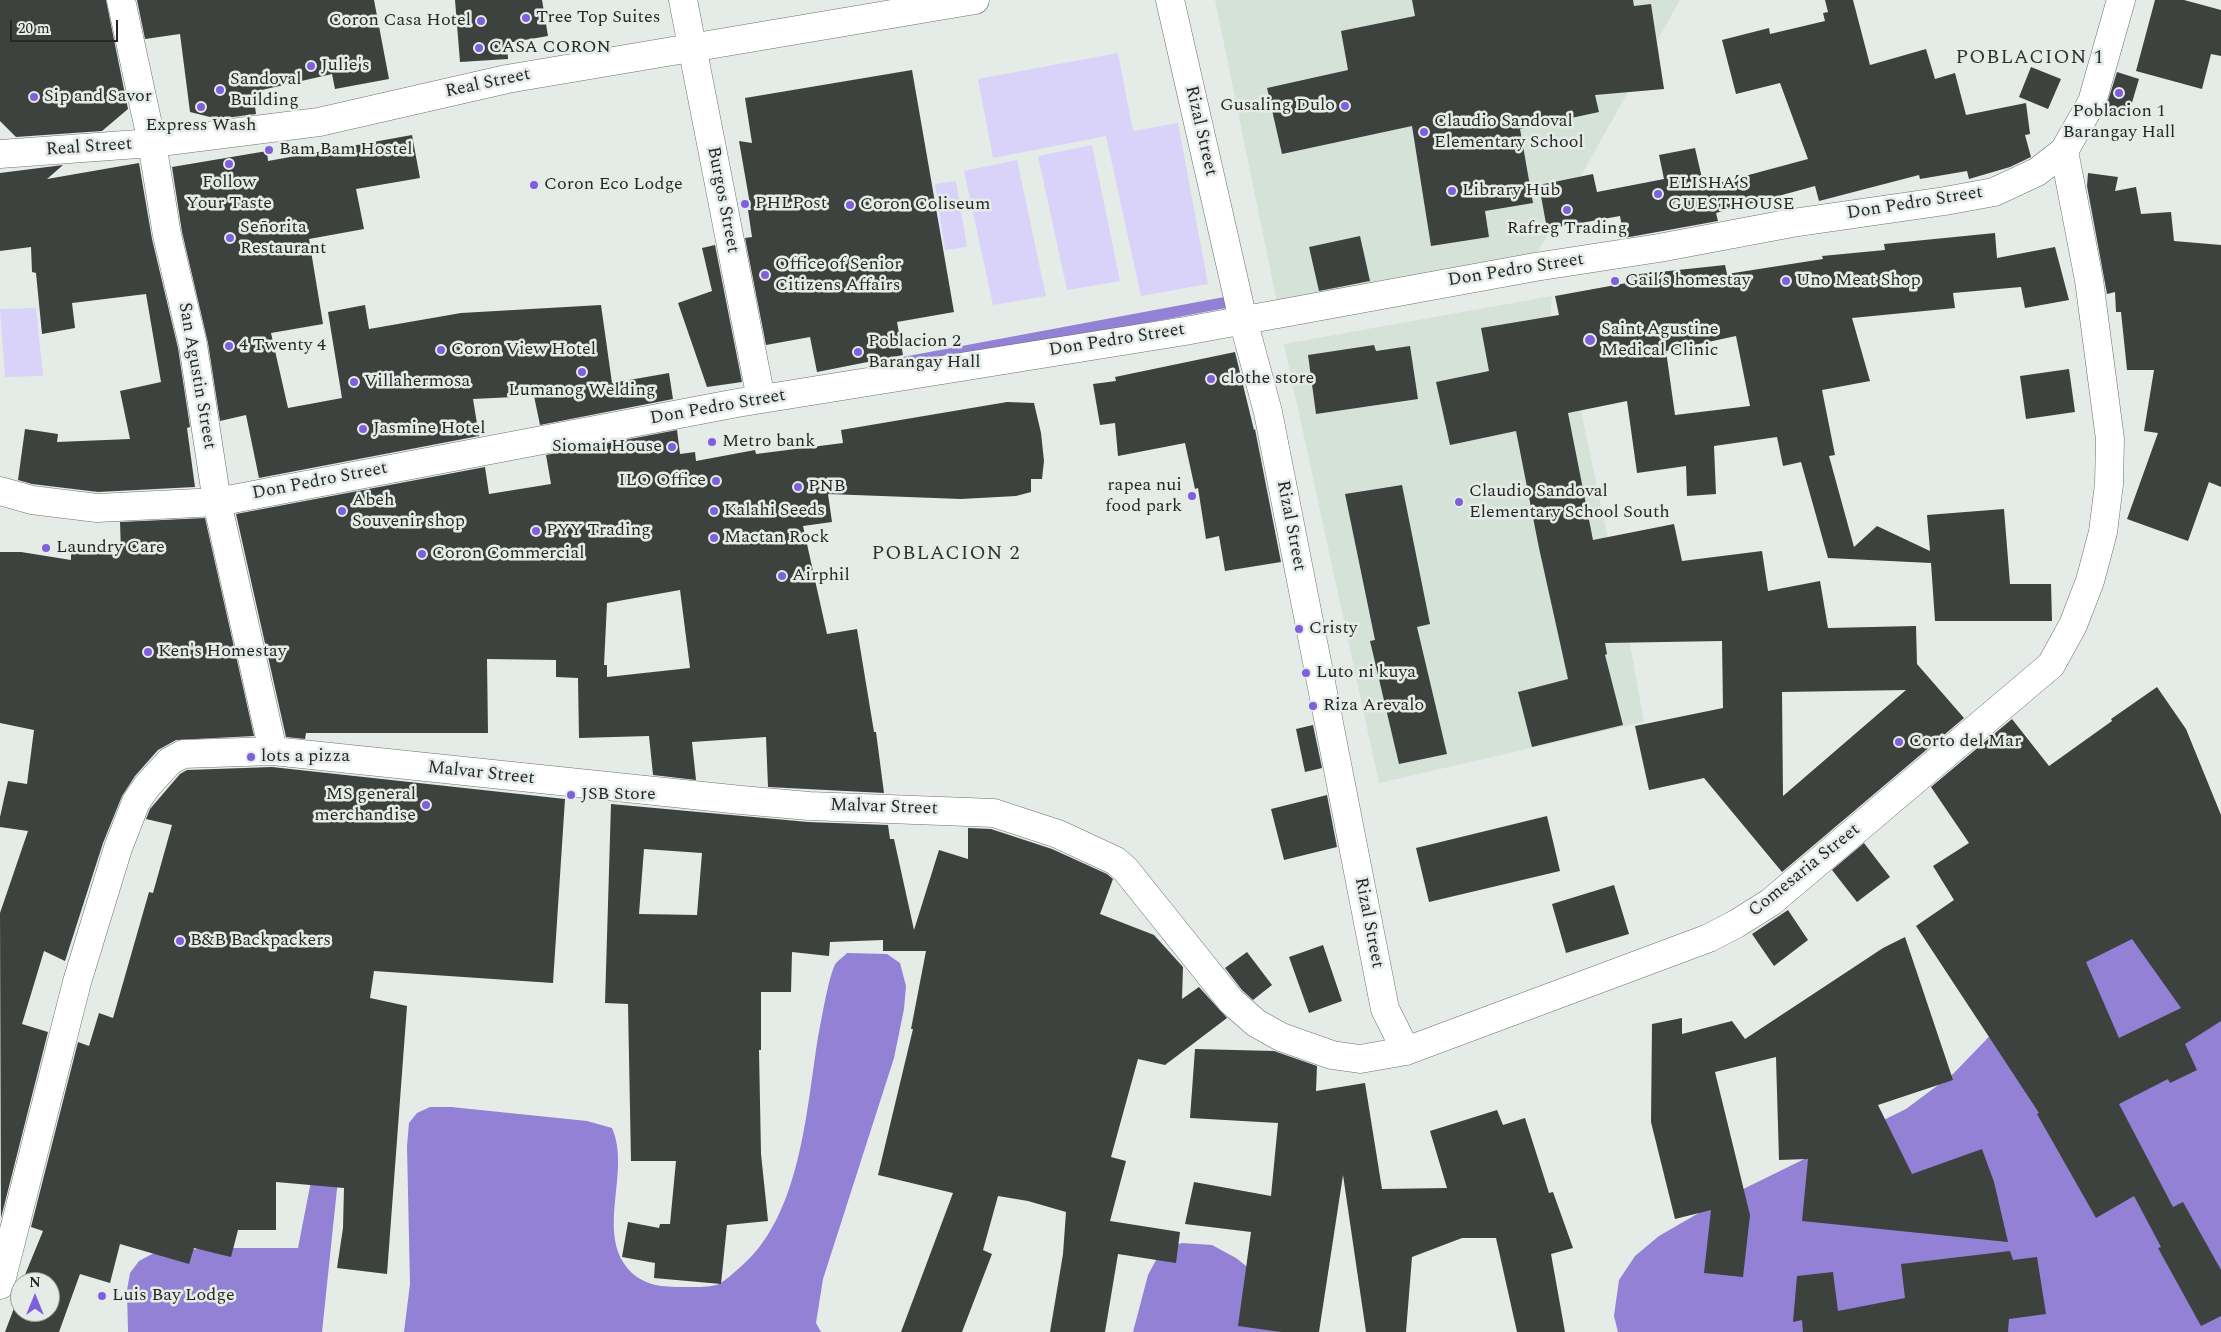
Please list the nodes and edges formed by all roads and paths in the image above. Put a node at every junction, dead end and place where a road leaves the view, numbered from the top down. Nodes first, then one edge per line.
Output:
1 (121, 0) edge
2 (683, 0) edge
3 (975, 0) edge
4 (1170, 0) edge
5 (2121, 0) edge
6 (692, 46) junction
7 (152, 143) junction
8 (2064, 151) junction
9 (0, 154) edge
10 (1243, 320) junction
11 (761, 399) junction
12 (0, 491) edge
13 (218, 502) junction
14 (273, 751) junction
15 (1406, 1051) junction
16 (0, 1285) edge

1 - 7 street, San Agustin Street
2 - 6 street, Burgos Street
3 - 6 street, Real Street
4 - 10 street, Rizal Street
5 - 8 street, Don Pedro Street
6 - 7 street, Real Street
6 - 11 street, Burgos Street
7 - 9 street, Real Street
7 - 13 street, San Agustin Street
8 - 10 street, Don Pedro Street
8 - 15 street, Comesaria Street
10 - 11 street, Don Pedro Street
10 - 15 street, Rizal Street
11 - 13 street, Don Pedro Street
12 - 13 street, Don Pedro Street
13 - 14 street, San Agustin Street
14 - 15 street, Malvar Street
14 - 16 street, Malvar Street

